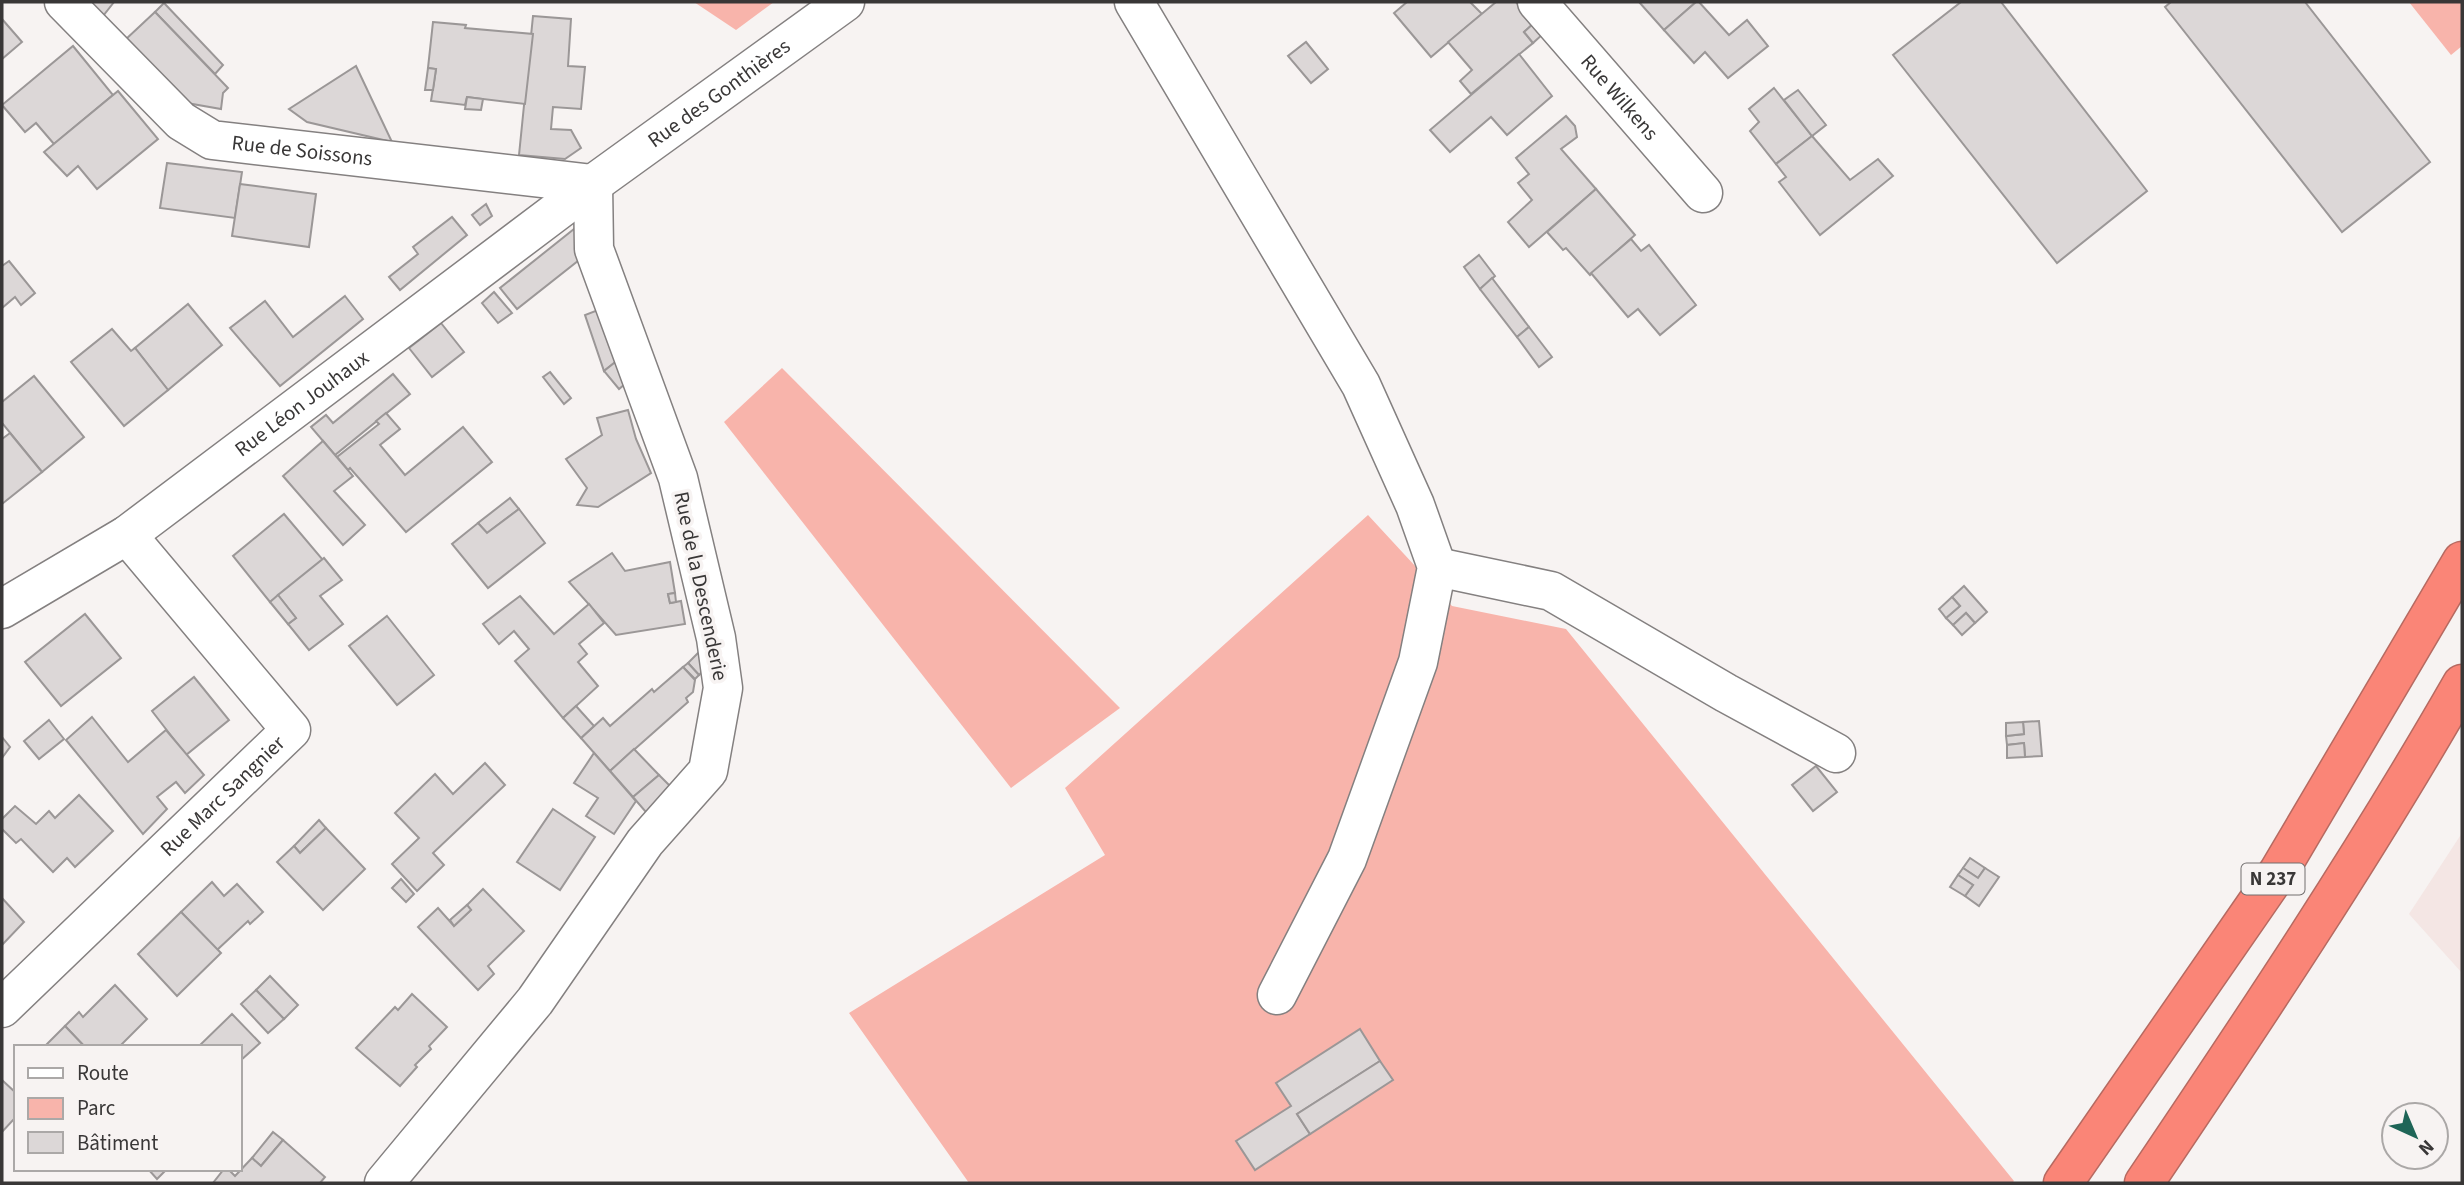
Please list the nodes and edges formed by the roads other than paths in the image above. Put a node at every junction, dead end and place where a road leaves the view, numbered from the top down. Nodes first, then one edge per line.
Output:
1 (64, 2) edge
2 (845, 2) edge
3 (1133, 2) edge
4 (1537, 2) edge
5 (593, 184) junction
6 (1703, 193) dead end
7 (127, 535) junction
8 (2462, 561) edge
9 (1437, 567) junction
10 (2, 609) edge
11 (2462, 684) edge
12 (1836, 753) dead end
13 (1277, 995) dead end
14 (2, 1008) edge
15 (384, 1183) edge
16 (2063, 1183) edge
17 (2144, 1183) edge

1 - 5 street, Rue de Soissons
2 - 5 street, Rue des Gonthières
3 - 9 street
4 - 6 street, Rue Wilkens
5 - 7 street, Rue Léon Jouhaux
5 - 15 street, Rue de la Descenderie
7 - 10 street, Rue Léon Jouhaux
7 - 14 street, Rue Marc Sangnier
8 - 16 highway, N 237
9 - 12 street
9 - 13 street
11 - 17 highway, N 237

